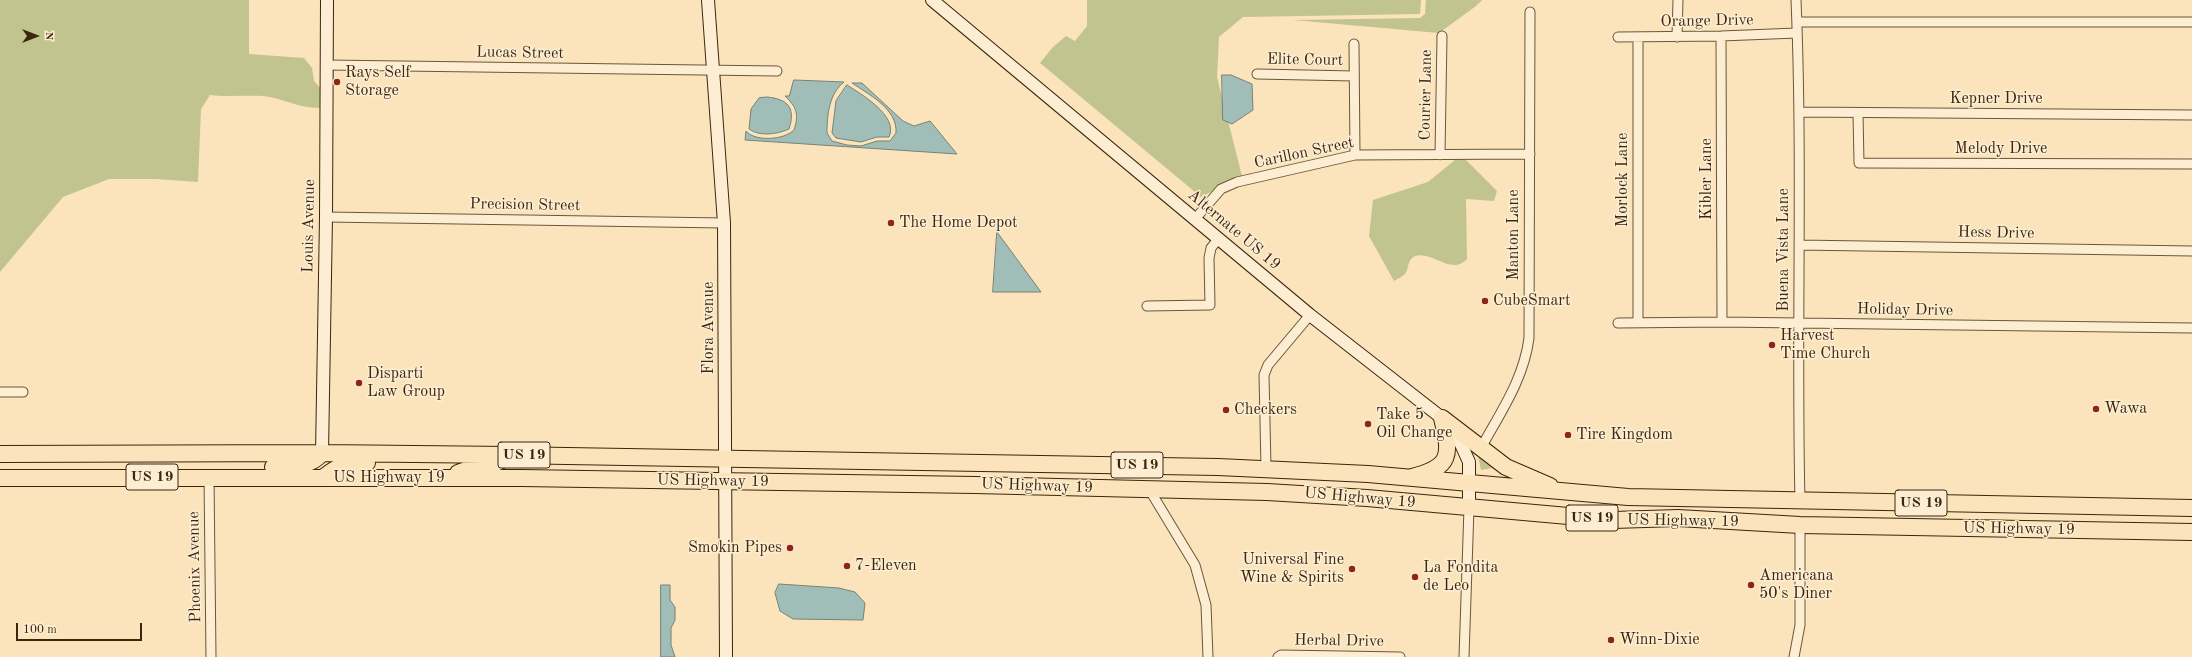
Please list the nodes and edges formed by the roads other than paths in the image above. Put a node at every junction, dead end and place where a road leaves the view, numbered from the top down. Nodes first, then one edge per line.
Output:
1 (327, 0) edge
2 (708, 0) edge
3 (932, 0) edge
4 (1678, 0) edge
5 (1796, 0) edge
6 (1530, 12) dead end
7 (1797, 22) junction
8 (2192, 22) edge
9 (1797, 33) junction
10 (1442, 36) dead end
11 (1721, 36) junction
12 (1618, 37) dead end
13 (1638, 37) junction
14 (1677, 37) junction
15 (1354, 44) dead end
16 (326, 66) junction
17 (714, 70) junction
18 (777, 71) dead end
19 (1257, 74) dead end
20 (1354, 76) junction
21 (1800, 112) junction
22 (1858, 113) junction
23 (2192, 115) edge
24 (1530, 154) junction
25 (1355, 155) junction
26 (1440, 155) junction
27 (2192, 164) edge
28 (326, 217) junction
29 (1195, 219) junction
30 (724, 223) junction
31 (1219, 238) junction
32 (1799, 245) junction
33 (2192, 251) edge
34 (1146, 306) dead end
35 (1310, 315) junction
36 (1722, 322) junction
37 (1618, 323) dead end
38 (1638, 323) junction
39 (1798, 324) junction
40 (2192, 328) edge
41 (0, 392) edge
42 (23, 392) dead end
43 (1442, 418) junction
44 (1481, 448) junction
45 (322, 453) junction
46 (0, 454) edge
47 (400, 454) junction
48 (508, 455) junction
49 (726, 458) junction
50 (1118, 465) junction
51 (1266, 468) junction
52 (1298, 470) junction
53 (209, 477) junction
54 (324, 477) junction
55 (0, 478) edge
56 (448, 478) junction
57 (1405, 478) junction
58 (726, 482) junction
59 (1469, 484) junction
60 (1032, 487) junction
61 (1149, 489) junction
62 (1564, 492) junction
63 (1800, 501) junction
64 (1469, 508) junction
65 (2192, 508) edge
66 (1678, 518) junction
67 (1800, 525) junction
68 (2192, 532) edge
69 (1309, 656) edge
70 (211, 657) edge
71 (726, 657) edge
72 (1208, 657) edge
73 (1278, 657) edge
74 (1400, 657) edge
75 (1464, 657) edge
76 (1794, 657) edge

1 - 16 street, Louis Avenue
2 - 17 street, Flora Avenue
3 - 29 street, Alternate US 19
4 - 14 street
5 - 7 street, Buena Vista Lane
6 - 24 street, Manton Lane
7 - 8 street
7 - 9 street, Buena Vista Lane
9 - 11 street, Orange Drive
9 - 21 street, Buena Vista Lane
10 - 26 street, Courier Lane
11 - 14 street, Orange Drive
11 - 36 street, Kibler Lane
12 - 13 street, Orange Drive
13 - 14 street, Orange Drive
13 - 38 street, Morlock Lane
15 - 20 street
16 - 17 street, Lucas Street
16 - 28 street, Louis Avenue
17 - 18 street, Lucas Street
17 - 30 street, Flora Avenue
19 - 20 street, Elite Court
20 - 25 street
21 - 22 street, Kepner Drive
21 - 32 street, Buena Vista Lane
22 - 23 street, Kepner Drive
22 - 27 street, Melody Drive
24 - 26 street, Carillon Street
24 - 44 street, Manton Lane
25 - 26 street, Carillon Street
25 - 29 street, Carillon Street
28 - 30 street, Precision Street
28 - 45 street, Louis Avenue
29 - 31 street, Alternate US 19
30 - 49 street, Flora Avenue
31 - 34 street
31 - 35 street, Alternate US 19
32 - 33 street, Hess Drive
32 - 39 street, Buena Vista Lane
35 - 43 street, Alternate US 19
35 - 51 street
36 - 38 street, Holiday Drive
36 - 39 street, Holiday Drive
37 - 38 street, Holiday Drive
39 - 40 street, Holiday Drive
39 - 63 street, Buena Vista Lane
41 - 42 street
43 - 44 highway
43 - 57 highway
43 - 59 street, Alternate US 19
44 - 62 highway
45 - 46 highway, US Highway 19 / US 19
45 - 47 highway, US Highway 19 / US 19
45 - 53 highway
47 - 48 highway, US Highway 19 / US 19
47 - 54 highway
48 - 49 highway, US Highway 19 / US 19
48 - 56 highway
49 - 50 highway, US Highway 19 / US 19
49 - 58 street, Flora Avenue
50 - 51 highway, US Highway 19 / US 19
50 - 60 highway
51 - 52 highway, US Highway 19 / US 19
52 - 57 highway, US Highway 19 / US 19
52 - 61 highway
53 - 54 highway, US Highway 19 / US 19
53 - 55 highway, US Highway 19 / US 19
53 - 70 street, Phoenix Avenue
54 - 56 highway, US Highway 19 / US 19
56 - 58 highway, US Highway 19 / US 19
57 - 59 highway, US Highway 19 / US 19
58 - 60 highway, US Highway 19 / US 19
58 - 71 street, Flora Avenue
59 - 62 highway, US Highway 19 / US 19
59 - 64 street, Alternate US 19
60 - 61 highway, US Highway 19 / US 19
61 - 64 highway, US Highway 19 / US 19
61 - 72 street
62 - 63 highway, US Highway 19 / US 19
63 - 65 highway, US Highway 19 / US 19
63 - 66 highway
64 - 66 highway, US Highway 19 / US 19
64 - 75 street
66 - 67 highway, US Highway 19 / US 19
67 - 68 highway, US Highway 19 / US 19
67 - 76 street
69 - 73 street, Herbal Drive
69 - 74 street, Herbal Drive

